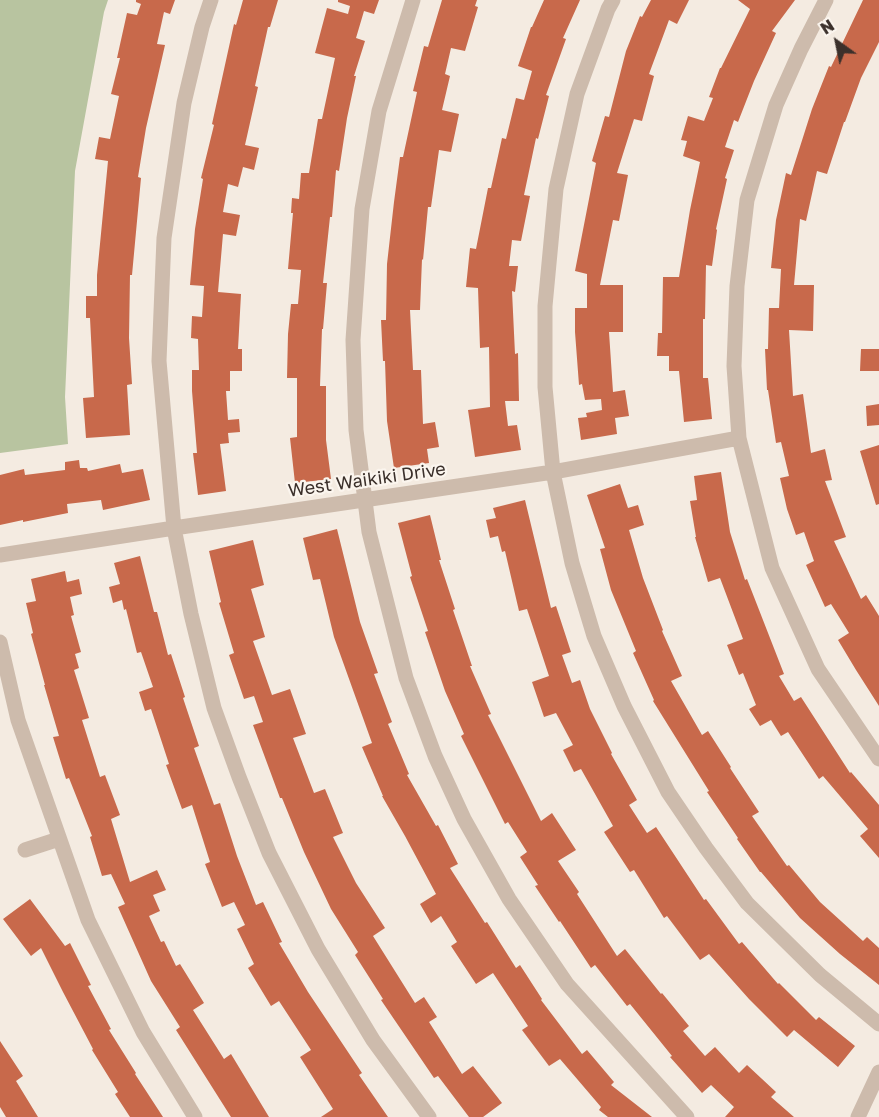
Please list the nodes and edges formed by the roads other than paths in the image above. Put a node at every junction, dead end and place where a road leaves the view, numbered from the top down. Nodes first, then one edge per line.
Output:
1 (211, 0) edge
2 (413, 0) edge
3 (613, 0) edge
4 (826, 0) edge
5 (739, 438) junction
6 (553, 472) junction
7 (365, 501) junction
8 (174, 528) junction
9 (0, 555) edge
10 (0, 642) edge
11 (879, 759) edge
12 (59, 839) junction
13 (25, 850) dead end
14 (879, 1024) edge
15 (879, 1072) edge
16 (195, 1117) edge
17 (429, 1117) edge
18 (687, 1117) edge
19 (858, 1117) edge

1 - 8 street
2 - 7 street
3 - 6 street
4 - 5 street
5 - 6 street, West Waikiki Drive
5 - 11 street
6 - 7 street, West Waikiki Drive
6 - 14 street
7 - 8 street, West Waikiki Drive
7 - 18 street
8 - 9 street, West Waikiki Drive
8 - 17 street
10 - 12 street
12 - 13 street
12 - 16 street
15 - 19 street

